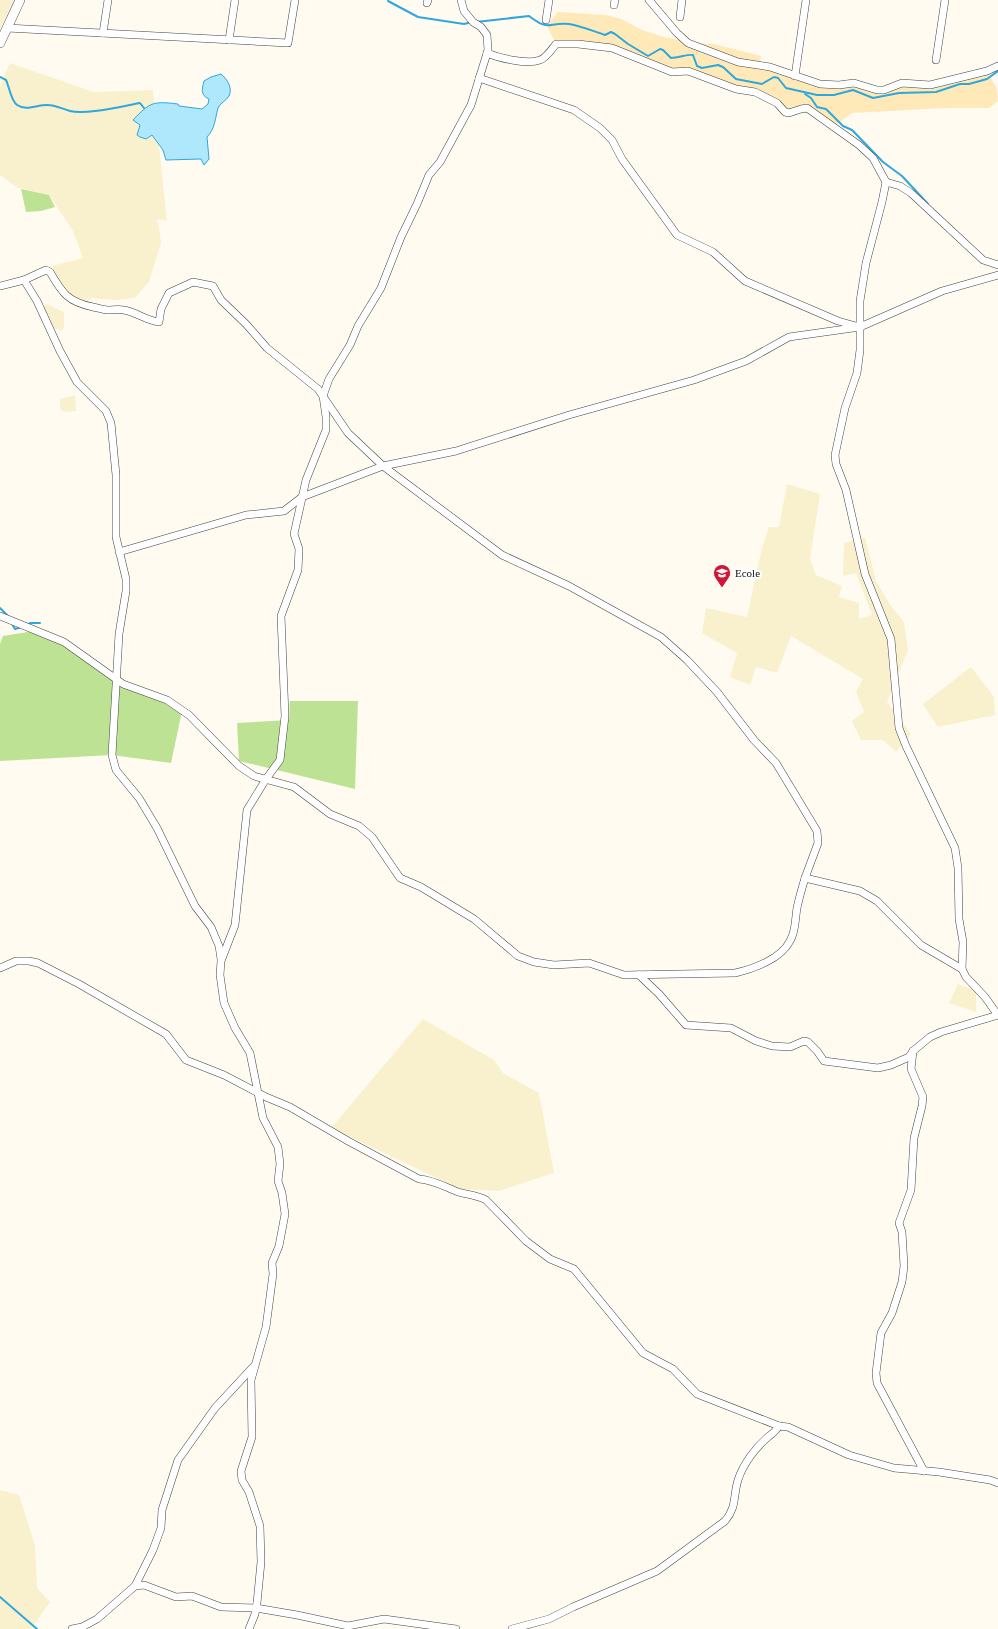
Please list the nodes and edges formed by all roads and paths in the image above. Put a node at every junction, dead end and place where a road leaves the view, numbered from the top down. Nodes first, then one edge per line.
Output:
1 (20, 0) edge
2 (108, 0) edge
3 (235, 0) edge
4 (295, 0) edge
5 (461, 0) edge
6 (549, 0) edge
7 (649, 0) edge
8 (682, 0) edge
9 (806, 0) edge
10 (945, 0) edge
11 (680, 17) dead end
12 (546, 20) dead end
13 (7, 28) junction
14 (102, 33) junction
15 (229, 40) junction
16 (0, 43) edge
17 (487, 53) junction
18 (936, 60) dead end
19 (998, 66) edge
20 (795, 76) junction
21 (479, 78) junction
22 (886, 182) junction
23 (998, 265) edge
24 (998, 275) edge
25 (24, 280) junction
26 (0, 286) edge
27 (860, 327) junction
28 (323, 396) junction
29 (383, 466) junction
30 (302, 498) junction
31 (119, 552) junction
32 (0, 616) edge
33 (117, 680) junction
34 (266, 779) junction
35 (805, 878) junction
36 (221, 961) junction
37 (0, 968) edge
38 (962, 969) junction
39 (639, 975) junction
40 (998, 1015) edge
41 (913, 1051) junction
42 (257, 1093) junction
43 (254, 1366) junction
44 (779, 1426) junction
45 (924, 1471) junction
46 (998, 1482) edge
47 (135, 1586) junction
48 (256, 1608) junction
49 (72, 1629) edge
50 (249, 1629) edge
51 (456, 1629) edge
52 (512, 1629) edge

1 - 13 street
2 - 14 street
3 - 15 street
4 - 15 street
5 - 17 street
6 - 12 street
7 - 20 street
8 - 11 street
9 - 20 street
10 - 18 street
13 - 14 street
13 - 16 street
14 - 15 street
17 - 21 street
17 - 22 street
19 - 20 street
21 - 27 street
21 - 28 street
22 - 23 street
22 - 27 street
24 - 27 street
25 - 26 street
25 - 28 street
25 - 31 street
27 - 29 street
27 - 38 street
28 - 29 street
28 - 30 street
29 - 30 street
29 - 35 street
30 - 31 street
30 - 34 street
31 - 33 street
32 - 33 street
33 - 34 street
33 - 36 street
34 - 36 street
34 - 39 street
35 - 38 street
35 - 39 street
36 - 42 street
37 - 42 street
38 - 40 street
39 - 41 street
40 - 41 street
41 - 45 street
42 - 43 street
42 - 44 street
43 - 47 street
43 - 48 street
44 - 45 street
44 - 52 street
45 - 46 street
47 - 48 street
47 - 49 street
48 - 50 street
48 - 51 street

